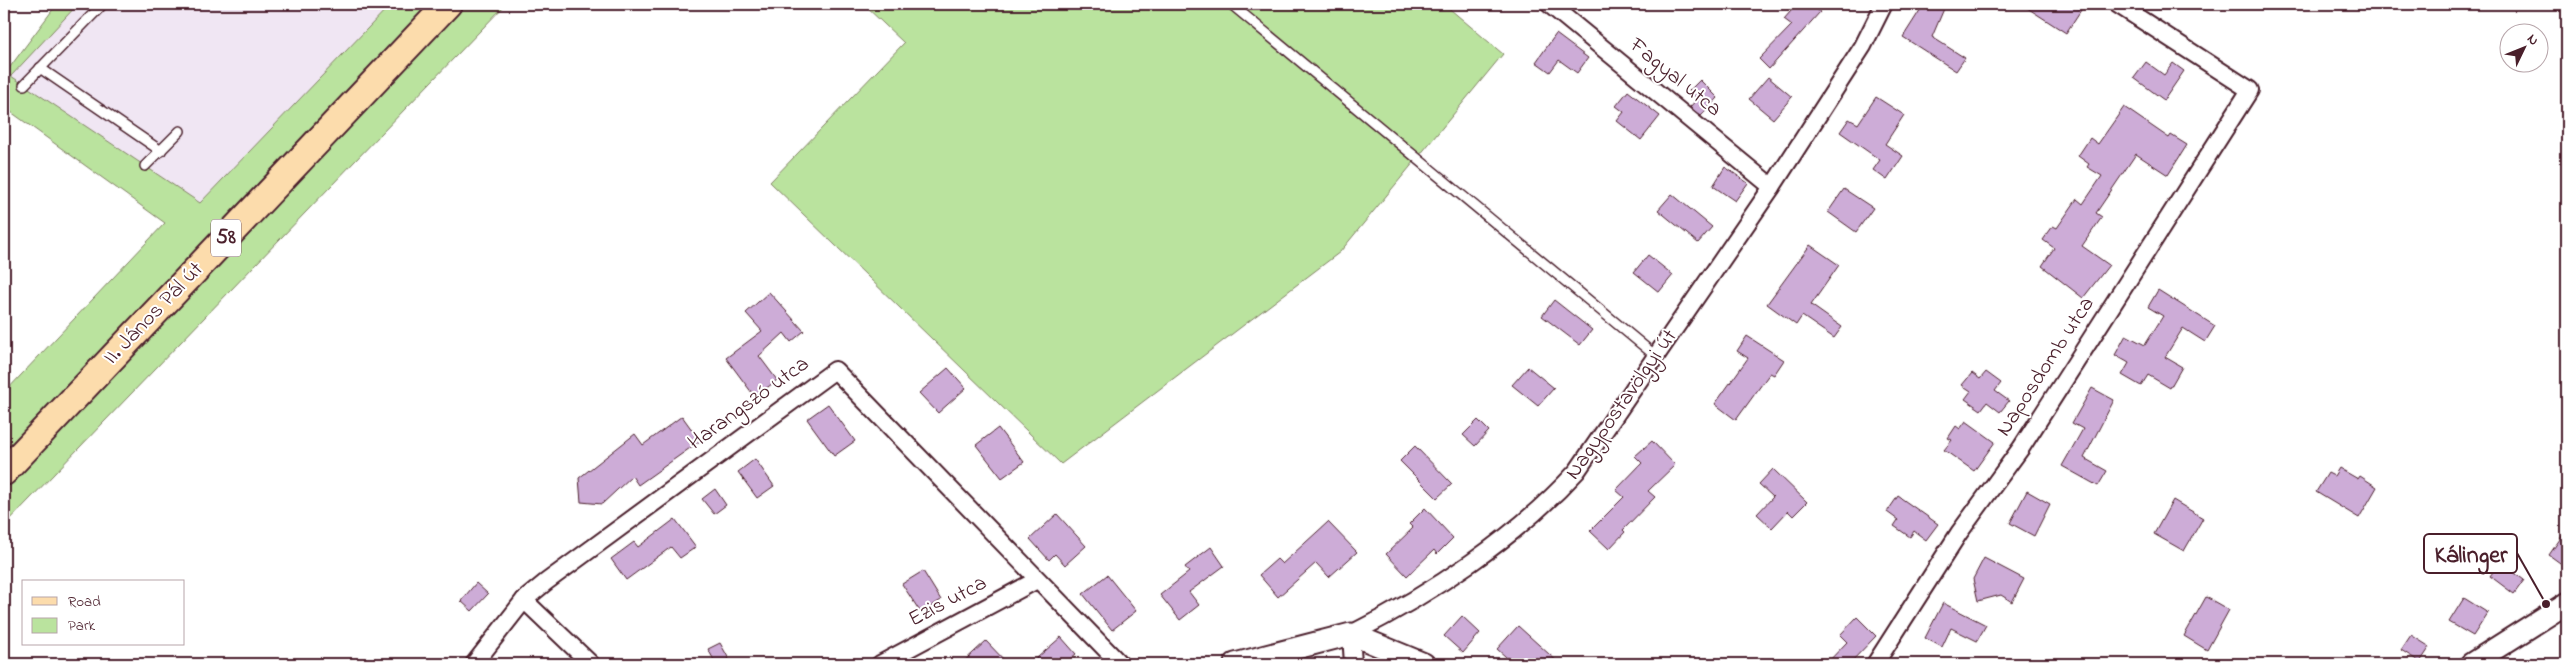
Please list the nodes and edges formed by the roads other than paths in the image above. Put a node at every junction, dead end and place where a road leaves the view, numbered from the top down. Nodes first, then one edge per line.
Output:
1 (103, 4) edge
2 (448, 4) edge
3 (1231, 4) edge
4 (1549, 4) edge
5 (1884, 4) edge
6 (2117, 4) edge
7 (40, 68) junction
8 (24, 84) dead end
9 (180, 131) dead end
10 (161, 150) junction
11 (145, 166) dead end
12 (1772, 187) junction
13 (1656, 357) junction
14 (4, 472) edge
15 (1037, 580) junction
16 (524, 600) junction
17 (2567, 603) edge
18 (1351, 634) junction
19 (474, 664) edge
20 (591, 664) edge
21 (880, 664) edge
22 (1120, 664) edge
23 (1236, 664) edge
24 (1353, 664) edge
25 (1424, 664) edge
26 (1875, 664) edge
27 (2471, 664) edge

1 - 7 lane
2 - 14 main road, II. János Pál út / 58
3 - 13 lane
4 - 12 street, Fagyal utca
5 - 12 street, Nagypostavölgyi út
6 - 26 street, Naposdomb utca
7 - 8 lane
7 - 10 lane
9 - 10 lane
10 - 11 lane
12 - 13 street, Nagypostavölgyi út
13 - 18 street, Nagypostavölgyi út
15 - 16 street, Harangszó utca
15 - 21 street, Ezis utca
15 - 22 street, Harangszó utca
16 - 19 street, Harangszó utca
16 - 20 street
17 - 27 street
18 - 23 street, Nagypostavölgyi út
18 - 24 street
18 - 25 street

